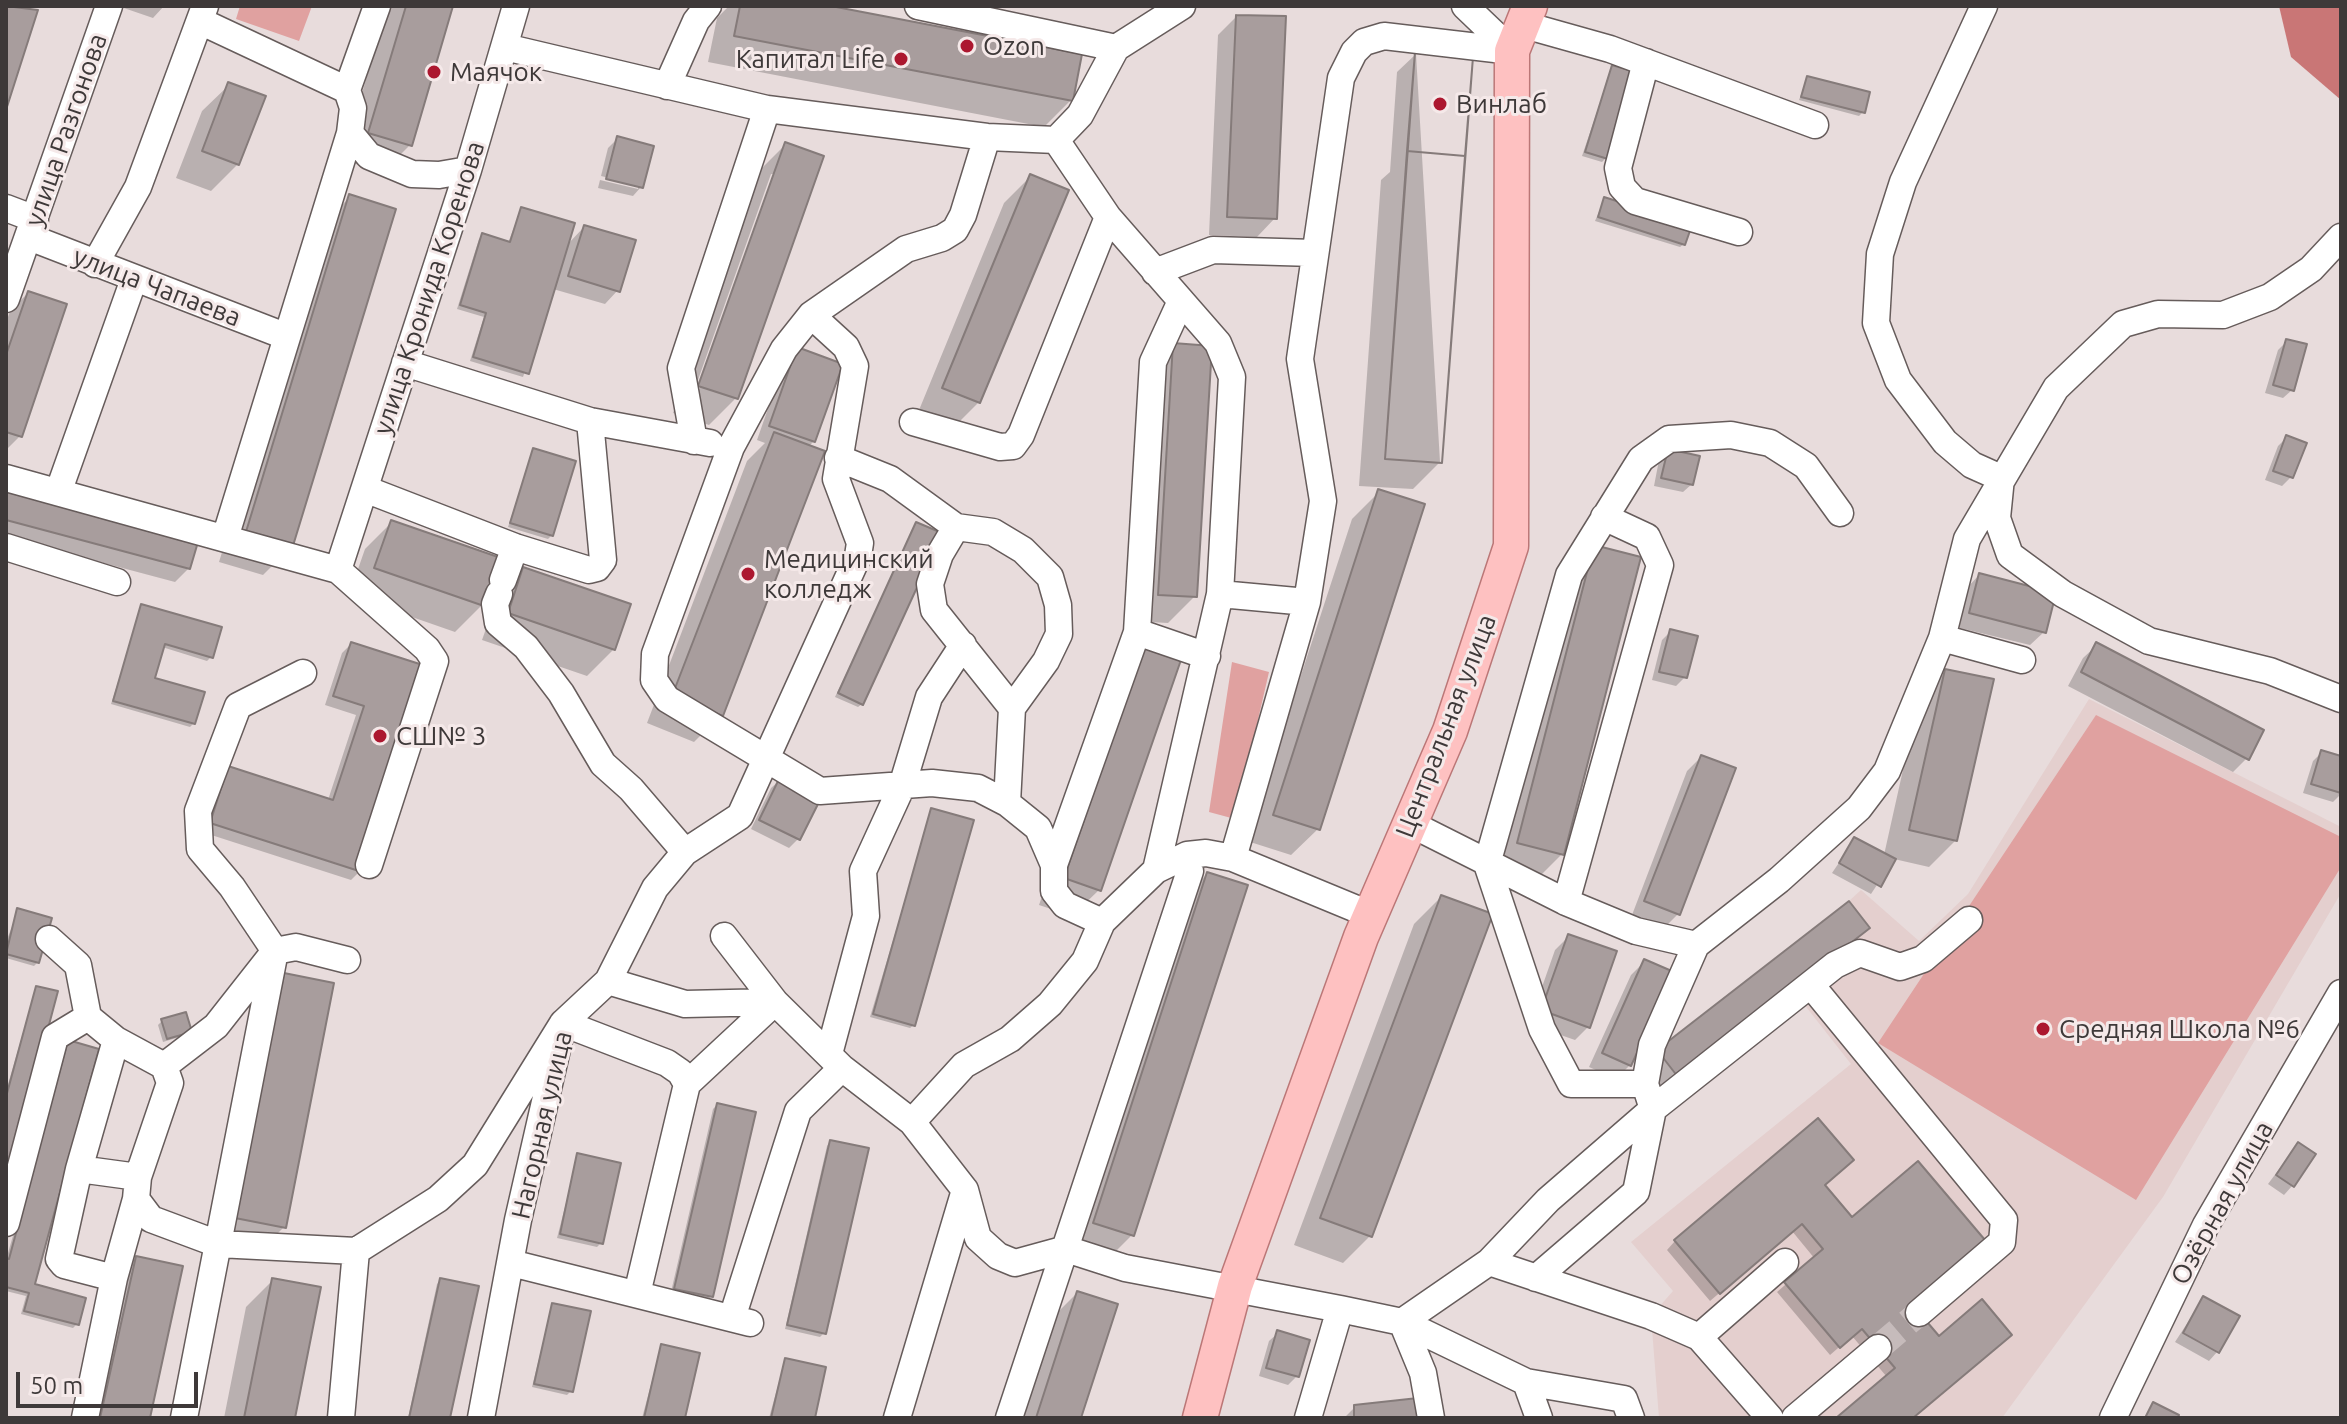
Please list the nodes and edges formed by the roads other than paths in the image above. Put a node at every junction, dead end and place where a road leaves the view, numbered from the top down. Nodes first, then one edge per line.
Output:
1 (109, 6) edge
2 (377, 6) edge
3 (516, 6) edge
4 (708, 6) edge
5 (918, 6) edge
6 (1182, 6) edge
7 (1465, 6) edge
8 (1984, 6) edge
9 (202, 13) edge
10 (1521, 27) edge
11 (505, 47) junction
12 (1116, 48) junction
13 (1646, 62) junction
14 (667, 86) junction
15 (347, 90) junction
16 (767, 109) junction
17 (1815, 125) dead end
18 (350, 133) junction
19 (987, 137) junction
20 (1056, 140) junction
21 (468, 170) junction
22 (6, 208) edge
23 (1108, 217) junction
24 (32, 228) junction
25 (1739, 232) dead end
26 (2341, 237) edge
27 (1314, 253) junction
28 (95, 264) junction
29 (1155, 272) junction
30 (134, 279) junction
31 (6, 299) edge
32 (1181, 301) junction
33 (811, 315) junction
34 (285, 336) junction
35 (405, 363) junction
36 (590, 421) junction
37 (913, 422) dead end
38 (694, 441) junction
39 (731, 447) junction
40 (838, 458) junction
41 (6, 478) edge
42 (2001, 478) junction
43 (365, 489) junction
44 (59, 490) junction
45 (1840, 513) dead end
46 (1604, 517) junction
47 (956, 527) junction
48 (225, 538) junction
49 (6, 547) edge
50 (515, 547) junction
51 (338, 570) junction
52 (117, 582) dead end
53 (1220, 594) junction
54 (1307, 602) junction
55 (1137, 632) junction
56 (1942, 638) junction
57 (963, 645) junction
58 (1207, 656) junction
59 (2022, 660) dead end
60 (303, 673) dead end
61 (2341, 699) edge
62 (1012, 708) junction
63 (767, 760) junction
64 (902, 786) junction
65 (1007, 803) junction
66 (1411, 824) junction
67 (685, 852) junction
68 (1233, 858) junction
69 (1487, 864) junction
70 (369, 865) dead end
71 (1054, 865) junction
72 (1156, 870) junction
73 (1190, 871) dead end
74 (1566, 902) junction
75 (1371, 915) junction
76 (1969, 920) dead end
77 (1102, 922) junction
78 (724, 936) dead end
79 (49, 939) dead end
80 (1696, 945) junction
81 (275, 951) junction
82 (347, 960) dead end
83 (608, 981) junction
84 (1811, 985) junction
85 (2341, 993) edge
86 (775, 1002) junction
87 (88, 1017) junction
88 (563, 1023) junction
89 (116, 1040) junction
90 (835, 1061) junction
91 (164, 1066) junction
92 (687, 1084) junction
93 (1645, 1084) junction
94 (1653, 1109) junction
95 (912, 1122) junction
96 (79, 1169) junction
97 (137, 1188) junction
98 (965, 1190) junction
99 (6, 1223) edge
100 (218, 1244) junction
101 (1066, 1249) junction
102 (356, 1251) junction
103 (1489, 1262) junction
104 (1785, 1262) dead end
105 (511, 1263) junction
106 (114, 1278) junction
107 (1536, 1278) junction
108 (1235, 1286) junction
109 (637, 1294) junction
110 (1340, 1309) junction
111 (1919, 1313) tunnel mouth
112 (1402, 1322) junction
113 (1699, 1337) junction
114 (1878, 1348) tunnel mouth
115 (1526, 1382) junction
116 (85, 1418) edge
117 (184, 1418) edge
118 (341, 1418) edge
119 (481, 1418) edge
120 (897, 1418) edge
121 (1009, 1418) edge
122 (1200, 1418) edge
123 (1308, 1418) edge
124 (1431, 1418) edge
125 (1539, 1418) edge
126 (1631, 1418) edge
127 (1770, 1418) edge
128 (1795, 1418) edge
129 (2113, 1418) edge

1 - 24 street, улица Разгонова
2 - 15 street
3 - 11 street, улица Кронида Коренова
4 - 14 street
5 - 12 street
6 - 12 street
7 - 10 street
8 - 42 street
9 - 15 street
9 - 28 street
10 - 13 street
10 - 27 street
10 - 66 main road, Центральная улица
11 - 14 street
11 - 21 street, улица Кронида Коренова
12 - 20 street
13 - 17 street
13 - 25 street
14 - 16 street
15 - 18 street
16 - 19 street
16 - 38 street
18 - 21 street
18 - 34 street
19 - 20 street
19 - 33 street
20 - 23 street
21 - 35 street, улица Кронида Коренова
22 - 24 street, улица Чапаева
23 - 29 street
23 - 37 street
24 - 28 street, улица Чапаева
24 - 31 street, улица Разгонова
26 - 42 street
27 - 29 street
27 - 54 street
28 - 30 street, улица Чапаева
29 - 32 street
30 - 34 street, улица Чапаева
30 - 44 street
32 - 53 street
32 - 55 street
33 - 39 street
33 - 40 street, Нагорная улица
34 - 48 street
35 - 36 street
35 - 43 street, улица Кронида Коренова
36 - 38 street
36 - 50 street
38 - 39 street
39 - 63 street
40 - 47 street
40 - 63 street, Нагорная улица
41 - 44 street
42 - 56 street
42 - 61 street
43 - 50 street
43 - 51 street, улица Кронида Коренова
44 - 48 street
45 - 46 street
46 - 69 street
46 - 74 street
47 - 57 street
47 - 62 street
48 - 51 street
49 - 52 street
50 - 67 street
51 - 70 street
53 - 54 street
53 - 58 street
54 - 68 street
55 - 58 street
55 - 71 street
56 - 59 street
56 - 80 street
57 - 62 street
57 - 64 street
58 - 72 street
60 - 81 street
62 - 65 street
63 - 64 street
63 - 67 street, Нагорная улица
64 - 65 street
64 - 90 street
65 - 71 street
66 - 69 street
66 - 75 main road, Центральная улица
67 - 83 street, Нагорная улица
68 - 72 street
68 - 75 street
69 - 74 street
69 - 93 street
71 - 77 street
72 - 77 street
73 - 101 street
74 - 80 street
75 - 108 main road, Центральная улица
76 - 84 street
77 - 95 street
78 - 86 street
79 - 87 street
80 - 93 street
81 - 82 street
81 - 91 street
81 - 100 street
83 - 86 street
83 - 88 street, Нагорная улица
84 - 94 street
84 - 111 street
85 - 129 street, Озёрная улица
86 - 90 street
86 - 92 street
87 - 89 street
87 - 99 street
88 - 92 street
88 - 102 street
88 - 105 street, Нагорная улица
89 - 91 street
89 - 96 street
90 - 95 street
90 - 109 street
91 - 97 street
92 - 109 street
93 - 94 street
94 - 103 street
94 - 107 street
95 - 98 street
96 - 97 street
96 - 106 street
97 - 100 street
97 - 106 street
98 - 101 street
98 - 120 street
100 - 102 street
100 - 117 street
101 - 108 street
101 - 121 street
102 - 118 street
103 - 107 street
103 - 112 street
104 - 113 street
105 - 109 street
105 - 119 street, Нагорная улица
106 - 116 street
107 - 113 street
108 - 110 street
108 - 122 main road, Центральная улица
110 - 112 street
110 - 123 street
112 - 115 street
112 - 124 street
113 - 127 street
114 - 128 street
115 - 125 street
115 - 126 street

